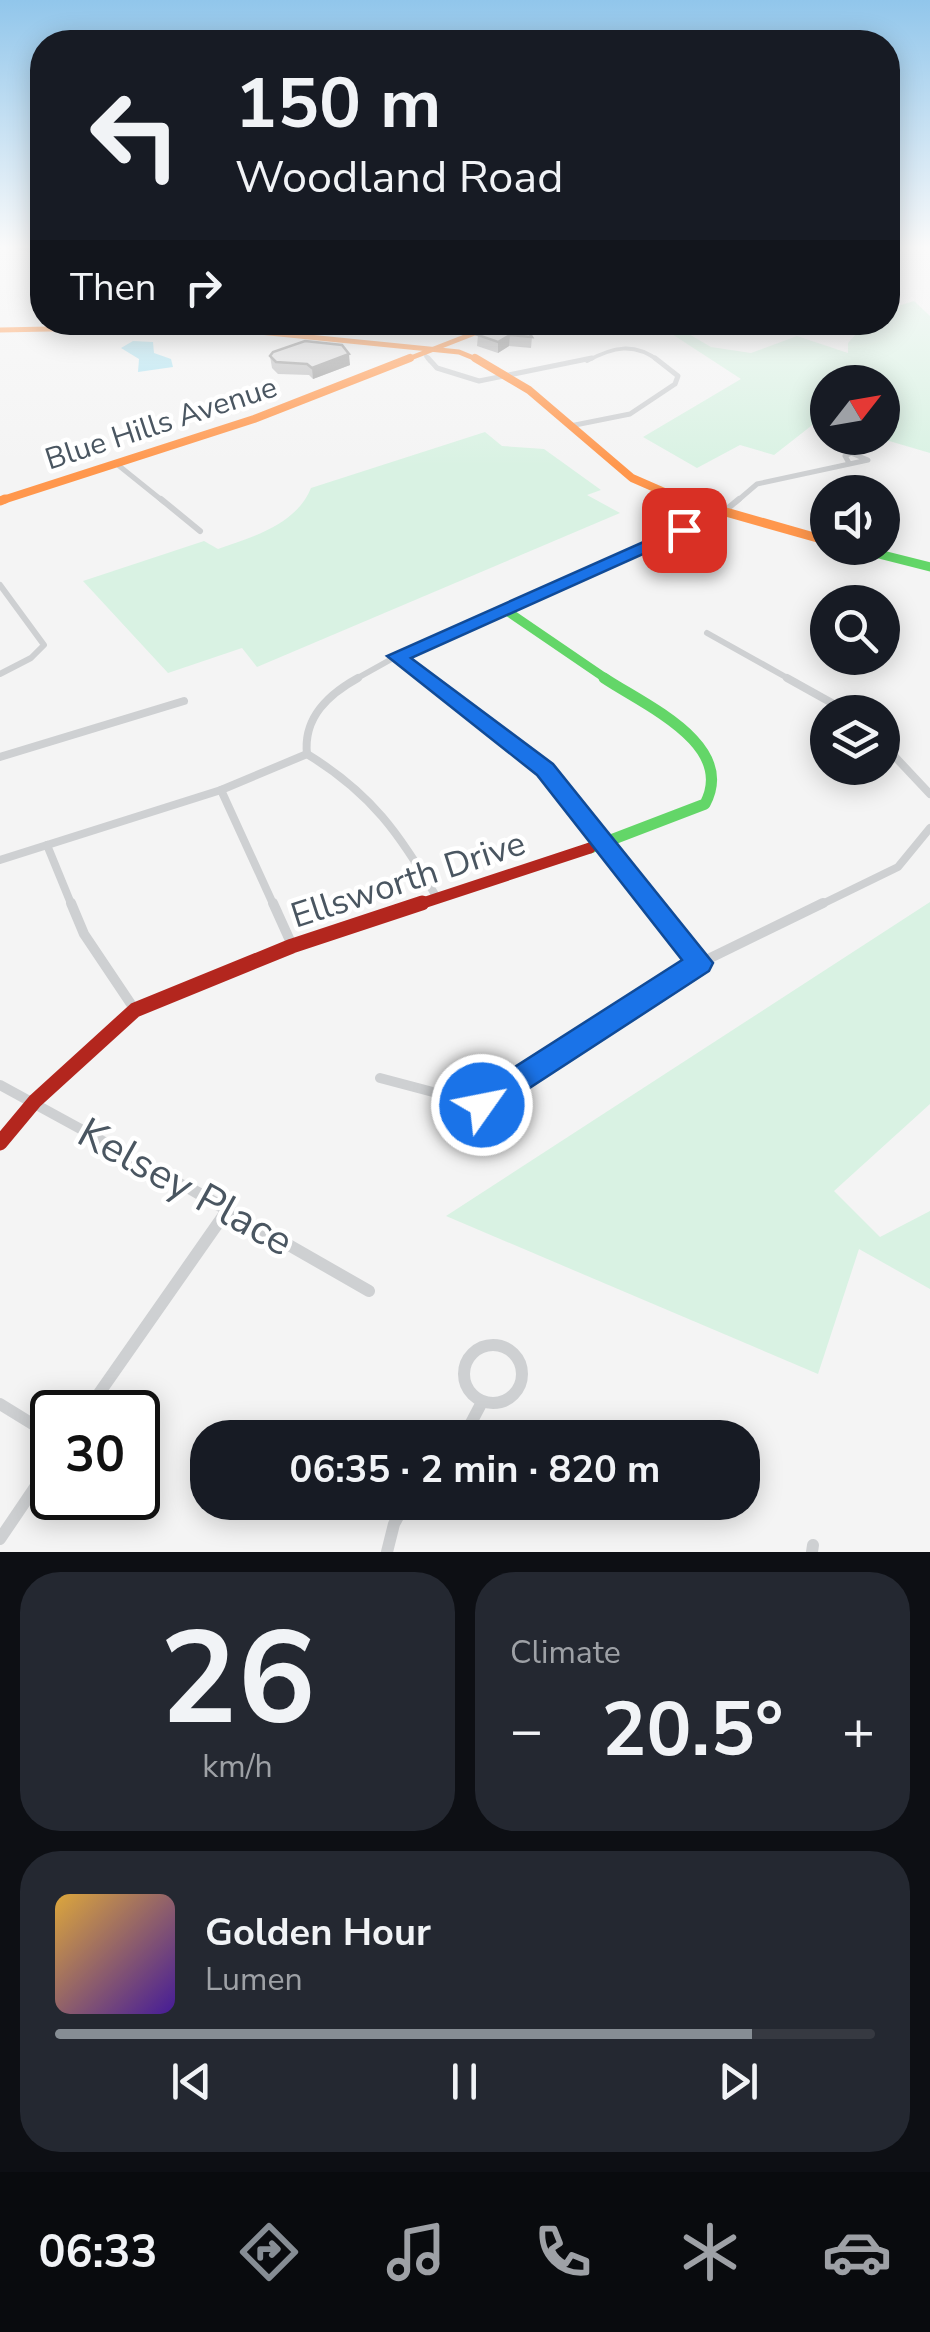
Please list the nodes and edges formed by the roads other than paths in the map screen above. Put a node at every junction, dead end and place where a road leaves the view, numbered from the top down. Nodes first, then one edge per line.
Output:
1 (30, 329) edge
2 (0, 330) edge
3 (275, 335) edge
4 (474, 335) edge
5 (443, 349) junction
6 (426, 356) junction
7 (510, 375) junction
8 (570, 426) junction
9 (848, 463) dead end
10 (118, 465) junction
11 (0, 501) edge
12 (720, 514) junction
13 (200, 531) dead end
14 (810, 536) edge
15 (900, 558) edge
16 (930, 565) edge
17 (0, 585) edge
18 (504, 609) junction
19 (707, 633) dead end
20 (397, 656) junction
21 (0, 674) edge
22 (818, 695) edge
23 (184, 701) dead end
24 (306, 754) junction
25 (0, 757) edge
26 (900, 762) edge
27 (220, 790) junction
28 (930, 794) edge
29 (930, 828) edge
30 (604, 843) junction
31 (47, 845) junction
32 (0, 860) edge
33 (437, 898) junction
34 (292, 946) junction
35 (700, 963) junction
36 (135, 1010) junction
37 (380, 1078) dead end
38 (0, 1085) edge
39 (35, 1101) junction
40 (0, 1143) edge
41 (228, 1209) junction
42 (369, 1290) dead end
43 (101, 1390) edge
44 (482, 1402) junction
45 (0, 1404) edge
46 (473, 1420) edge
47 (30, 1422) edge
48 (30, 1494) edge
49 (396, 1520) edge
50 (0, 1538) edge
51 (387, 1552) edge

1 - 2 main road
3 - 5 main road
4 - 5 main road, Blue Hills Avenue
5 - 6 main road, Blue Hills Avenue
5 - 7 main road
6 - 7 street
6 - 10 main road, Blue Hills Avenue
7 - 8 main road
7 - 8 street
8 - 12 main road
9 - 12 street
10 - 11 main road, Blue Hills Avenue
10 - 13 street
12 - 14 main road
12 - 18 street
15 - 16 main road
17 - 21 street
18 - 20 street
18 - 30 main road, Ellsworth Drive
19 - 22 street
20 - 24 street
20 - 30 street
23 - 25 street
24 - 27 street
24 - 33 street
26 - 28 street
27 - 31 street
27 - 34 street
29 - 35 street
30 - 33 main road, Ellsworth Drive
30 - 35 street
31 - 32 street
31 - 36 street
33 - 34 main road, Ellsworth Drive
34 - 36 main road, Ellsworth Drive
35 - 37 street
36 - 39 main road, Ellsworth Drive
38 - 39 street, Kelsey Place
39 - 40 main road, Ellsworth Drive
39 - 41 street, Kelsey Place
41 - 42 street, Kelsey Place
41 - 43 street
44 - 44 street
44 - 46 street
45 - 47 street
48 - 50 street
49 - 51 street

